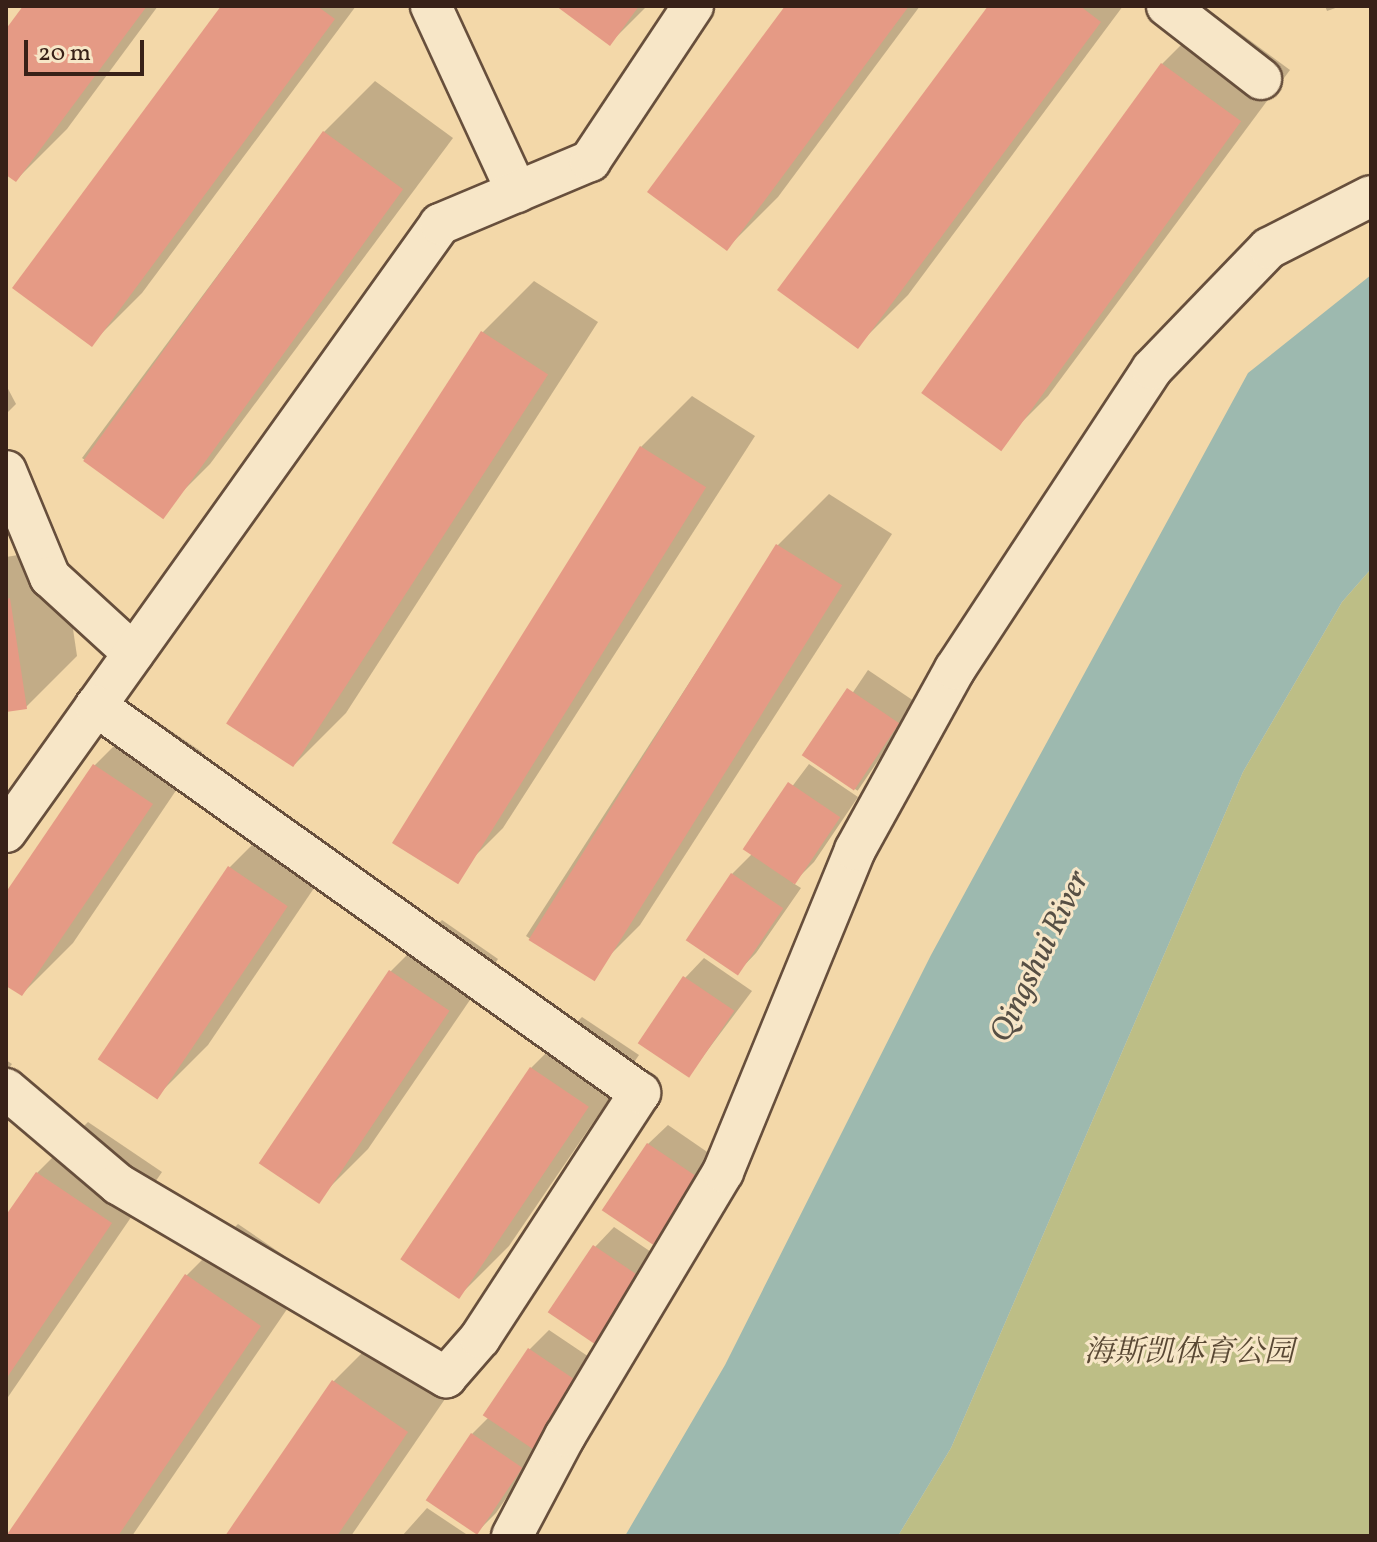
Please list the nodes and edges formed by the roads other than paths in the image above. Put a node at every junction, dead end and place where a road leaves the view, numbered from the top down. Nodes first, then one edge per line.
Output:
1 (431, 6) edge
2 (693, 6) edge
3 (1167, 6) edge
4 (1261, 79) dead end
5 (517, 192) junction
6 (1371, 196) edge
7 (6, 471) edge
8 (133, 653) junction
9 (96, 706) junction
10 (6, 832) edge
11 (6, 1089) edge
12 (512, 1536) edge

1 - 5 street
2 - 5 street
3 - 4 street
5 - 8 street
6 - 12 street
7 - 8 street
8 - 9 street
9 - 10 street
9 - 11 street

